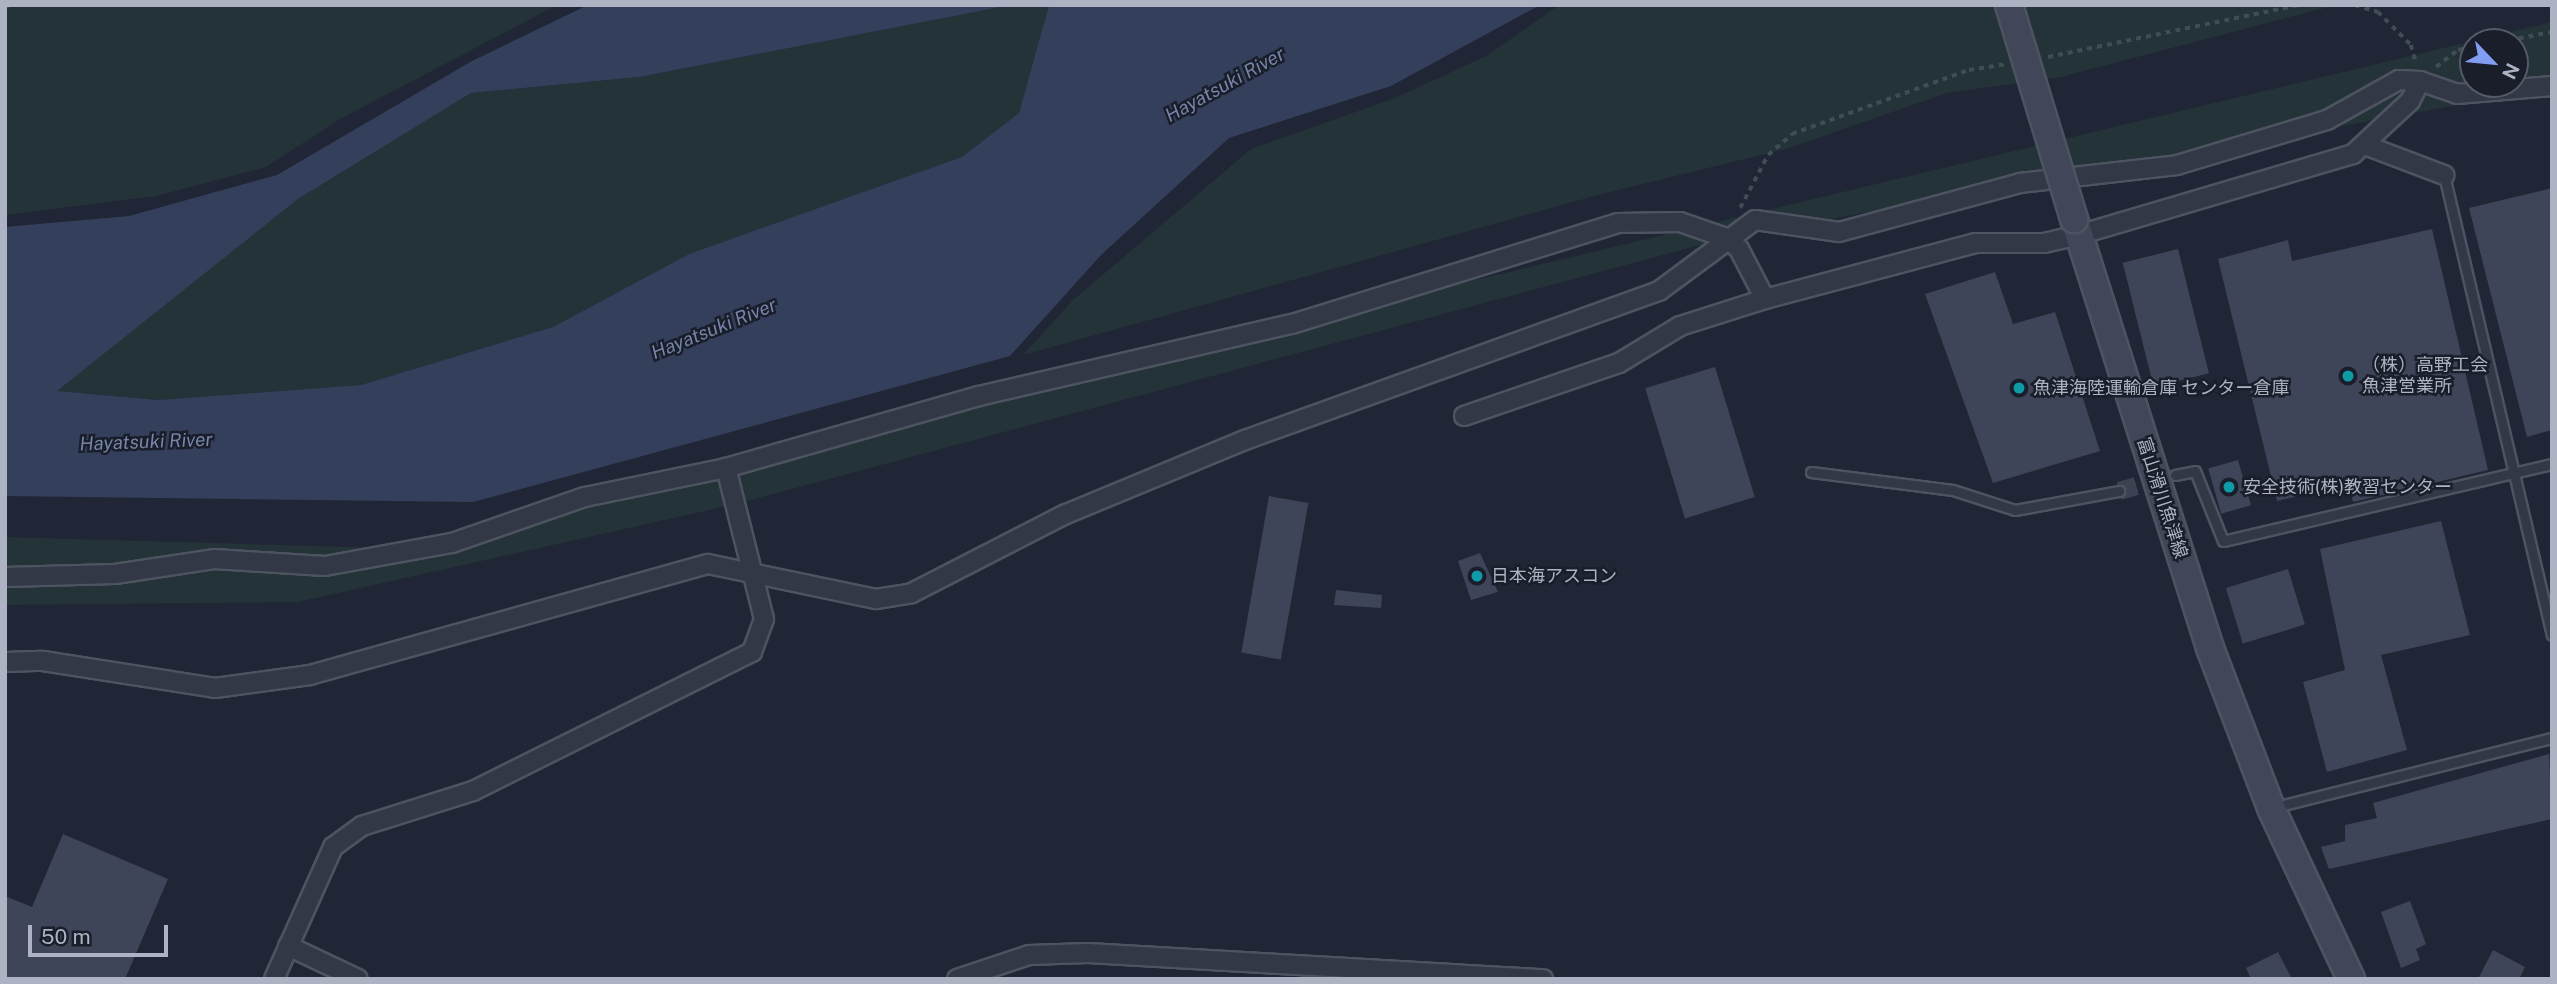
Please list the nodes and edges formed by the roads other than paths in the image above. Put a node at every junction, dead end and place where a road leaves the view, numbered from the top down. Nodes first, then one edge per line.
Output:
1 (2009, 5) edge
2 (2420, 81) junction
3 (2552, 86) edge
4 (2365, 145) junction
5 (2444, 174) joint
6 (2076, 227) junction
7 (1726, 238) junction
8 (1765, 299) junction
9 (1464, 416) dead end
10 (2552, 464) edge
11 (726, 468) junction
12 (1811, 472) dead end
13 (2515, 473) junction
14 (2175, 475) tunnel mouth
15 (2119, 491) tunnel mouth
16 (753, 569) junction
17 (5, 578) edge
18 (2552, 634) edge
19 (5, 662) edge
20 (2552, 738) edge
21 (2271, 808) junction
22 (288, 946) junction
23 (274, 979) edge
24 (358, 979) edge
25 (957, 979) edge
26 (1543, 979) edge
27 (2351, 979) edge

1 - 6 main road, 富山滑川魚津線, bridge
2 - 3 street
2 - 4 street
2 - 7 street
4 - 5 street
4 - 6 street
5 - 13 lane
6 - 8 street
6 - 21 main road, 富山滑川魚津線
7 - 8 street
7 - 11 street
7 - 16 street
8 - 9 street
10 - 13 lane
11 - 16 street
11 - 17 street
12 - 15 lane
13 - 14 lane
13 - 18 lane
16 - 19 street
16 - 22 street
20 - 21 lane
21 - 27 main road, 富山滑川魚津線
22 - 23 street
22 - 24 street
25 - 26 street

